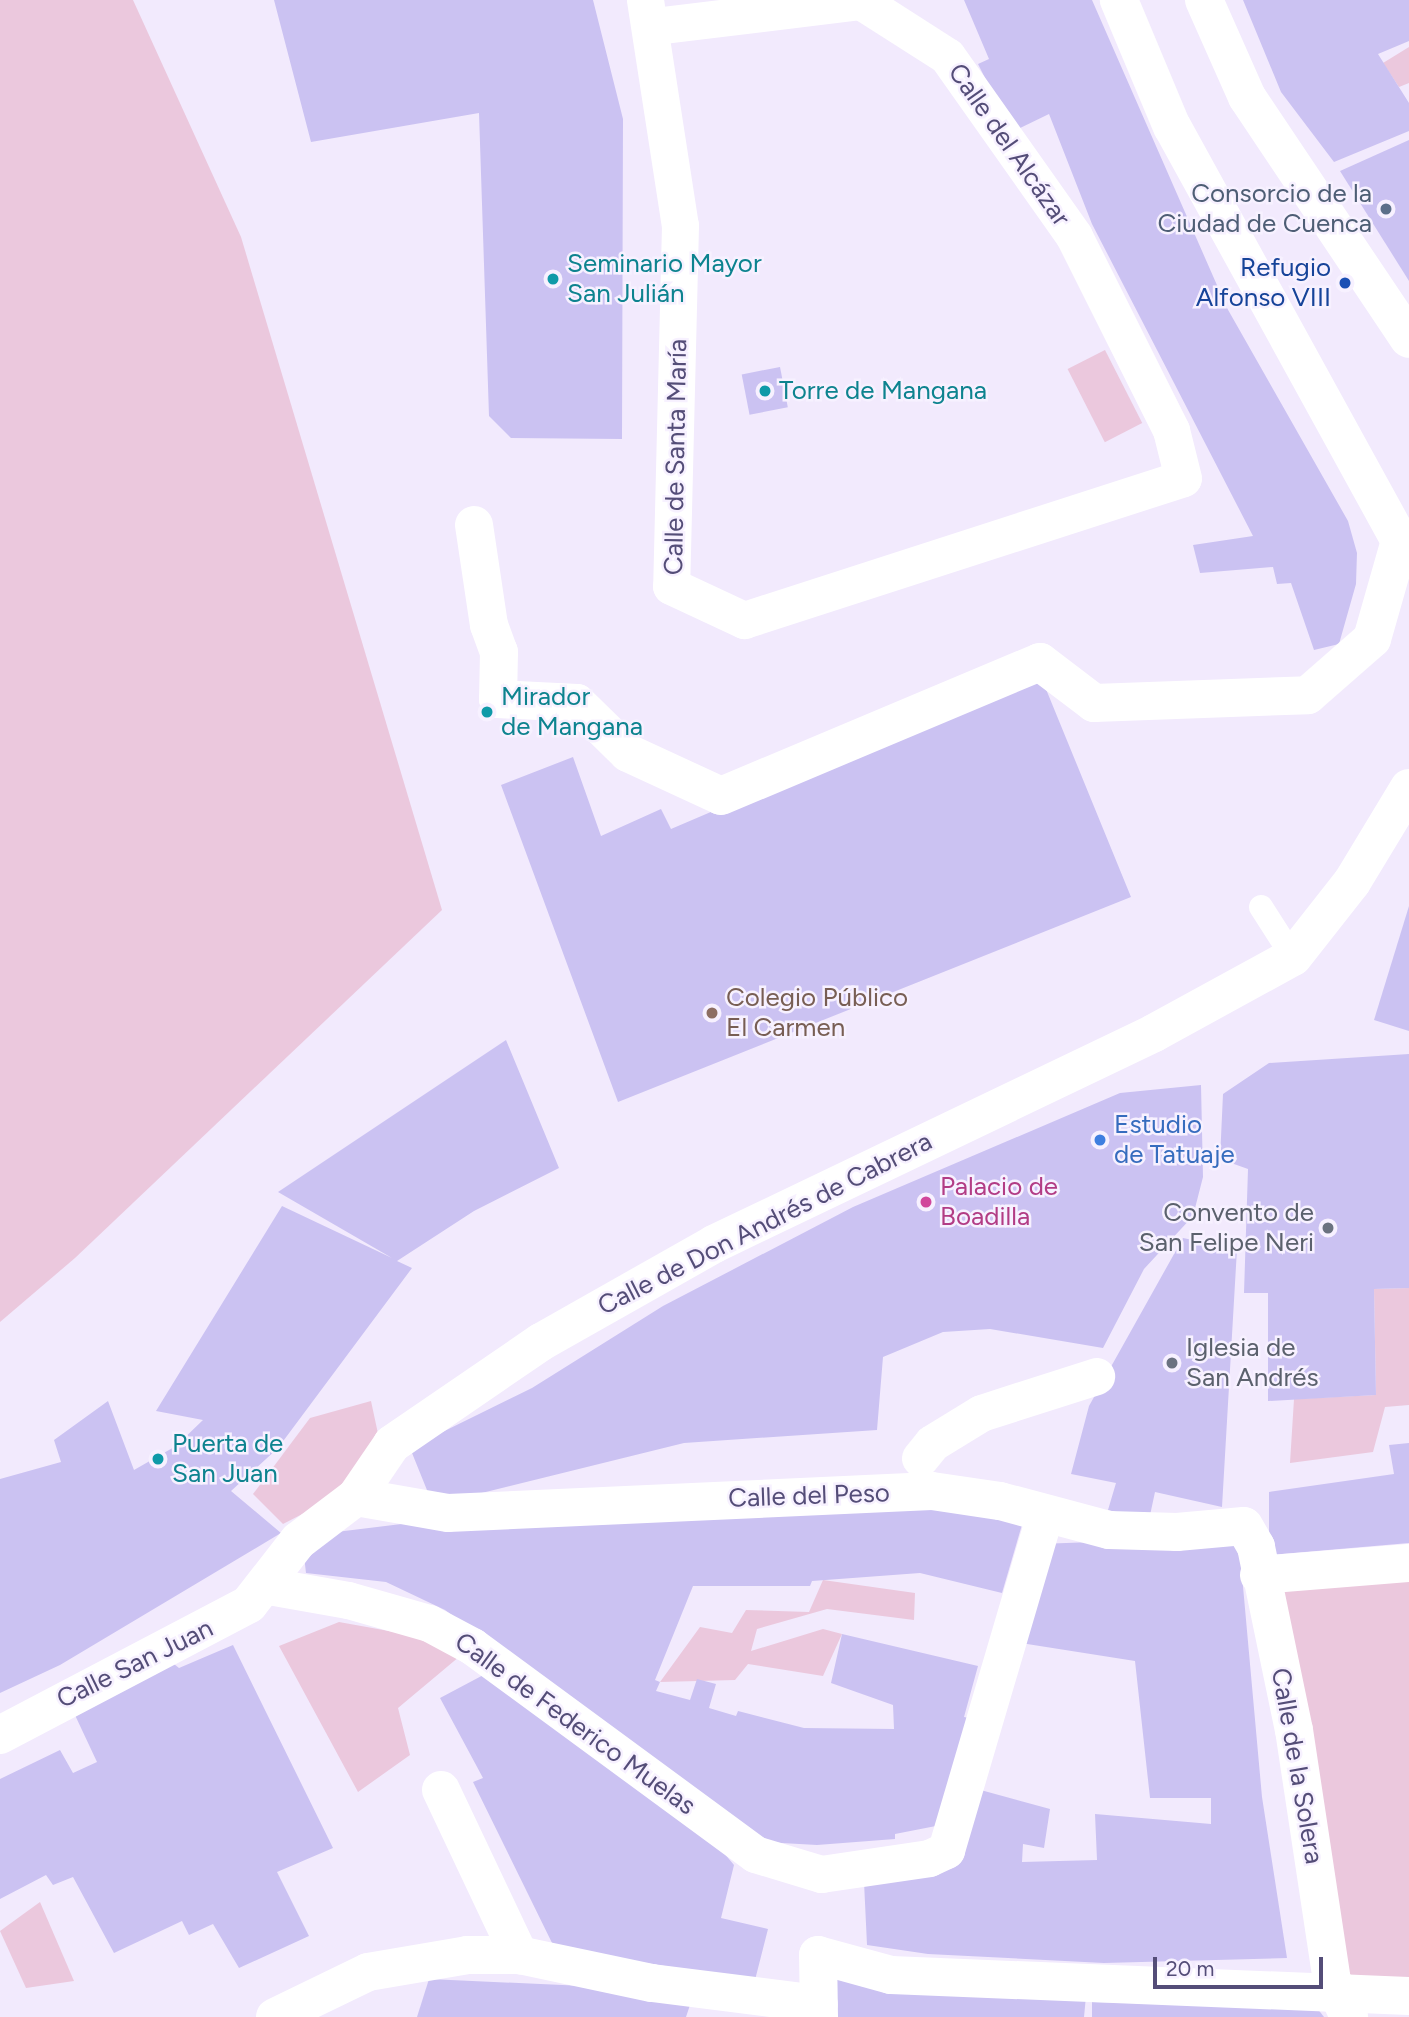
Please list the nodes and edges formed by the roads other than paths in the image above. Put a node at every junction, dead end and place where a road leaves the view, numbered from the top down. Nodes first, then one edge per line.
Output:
1 (1119, 0) edge
2 (1204, 0) edge
3 (649, 13) edge
4 (1409, 339) edge
5 (1184, 478) joint
6 (474, 525) dead end
7 (1409, 788) edge
8 (1261, 907) dead end
9 (1293, 957) junction
10 (1096, 1376) dead end
11 (920, 1458) dead end
12 (356, 1497) junction
13 (1045, 1514) junction
14 (1253, 1538) joint
15 (1409, 1563) edge
16 (1259, 1575) junction
17 (263, 1585) junction
18 (0, 1735) edge
19 (441, 1790) dead end
20 (519, 1955) junction
21 (1409, 1996) edge
22 (1343, 2006) edge
23 (819, 2011) edge
24 (275, 2017) edge

1 - 6 street
2 - 4 street
3 - 5 street, Calle del Alcázar
3 - 5 street, Calle de Santa María
7 - 9 street
8 - 9 lane
9 - 12 street, Calle de Don Andrés de Cabrera
10 - 11 street
12 - 13 street, Calle del Peso
12 - 17 street, Calle de Don Andrés de Cabrera
13 - 14 street, Calle del Peso
13 - 17 street, Calle de Federico Muelas
14 - 16 street, Calle de la Solera
15 - 16 street
16 - 22 street, Calle de la Solera
17 - 18 street, Calle San Juan
19 - 20 street
20 - 23 street
20 - 24 street
21 - 22 street
22 - 23 street

